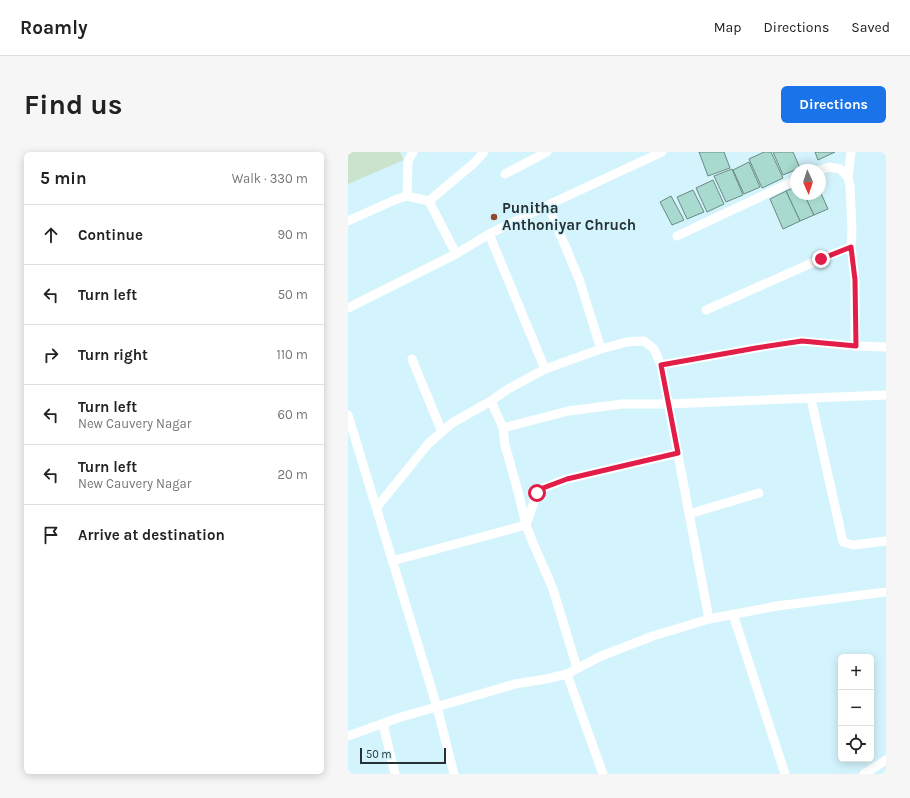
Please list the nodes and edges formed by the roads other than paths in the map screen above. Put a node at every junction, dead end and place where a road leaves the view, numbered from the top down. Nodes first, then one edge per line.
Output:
1 (413, 152) edge
2 (484, 152) edge
3 (547, 152) edge
4 (662, 152) edge
5 (851, 152) edge
6 (826, 168) edge
7 (505, 174) dead end
8 (848, 177) junction
9 (790, 183) edge
10 (407, 196) junction
11 (429, 201) junction
12 (548, 205) junction
13 (348, 221) edge
14 (489, 234) junction
15 (677, 236) dead end
16 (851, 247) junction
17 (456, 254) junction
18 (348, 308) edge
19 (706, 310) dead end
20 (856, 346) junction
21 (886, 347) edge
22 (601, 349) junction
23 (412, 359) dead end
24 (661, 365) junction
25 (545, 369) junction
26 (886, 395) edge
27 (811, 399) junction
28 (491, 401) junction
29 (668, 404) junction
30 (348, 415) edge
31 (503, 428) junction
32 (442, 432) junction
33 (678, 452) junction
34 (759, 493) dead end
35 (377, 507) junction
36 (689, 514) junction
37 (526, 524) junction
38 (886, 541) edge
39 (392, 561) junction
40 (886, 592) edge
41 (733, 614) junction
42 (709, 619) junction
43 (577, 668) junction
44 (567, 674) junction
45 (437, 707) junction
46 (383, 724) junction
47 (348, 736) edge
48 (886, 760) edge
49 (395, 774) edge
50 (454, 774) edge
51 (603, 774) edge
52 (785, 774) edge
53 (864, 774) edge

1 - 10 street
2 - 11 street
3 - 7 street
4 - 12 street
5 - 8 street
6 - 8 street
8 - 16 street
9 - 15 street
10 - 11 street
10 - 13 street
11 - 17 street
12 - 14 street
12 - 22 street
14 - 17 street
14 - 25 street
16 - 19 street
16 - 20 street
17 - 18 street
20 - 21 street
20 - 24 street
22 - 24 street
22 - 25 street
23 - 32 street
24 - 29 street
25 - 28 street
26 - 27 street
27 - 29 street
27 - 38 street
28 - 31 street
28 - 32 street
29 - 31 street
29 - 33 street
30 - 35 street
31 - 37 street
32 - 35 street
33 - 36 street
33 - 37 street
34 - 36 street
35 - 39 street
36 - 42 street
37 - 39 street
37 - 43 street
39 - 45 street
40 - 41 street
41 - 42 street
41 - 52 street
42 - 43 street
43 - 44 street
44 - 45 street
44 - 51 street
45 - 46 street
45 - 50 street
46 - 47 street
46 - 49 street
48 - 53 street

